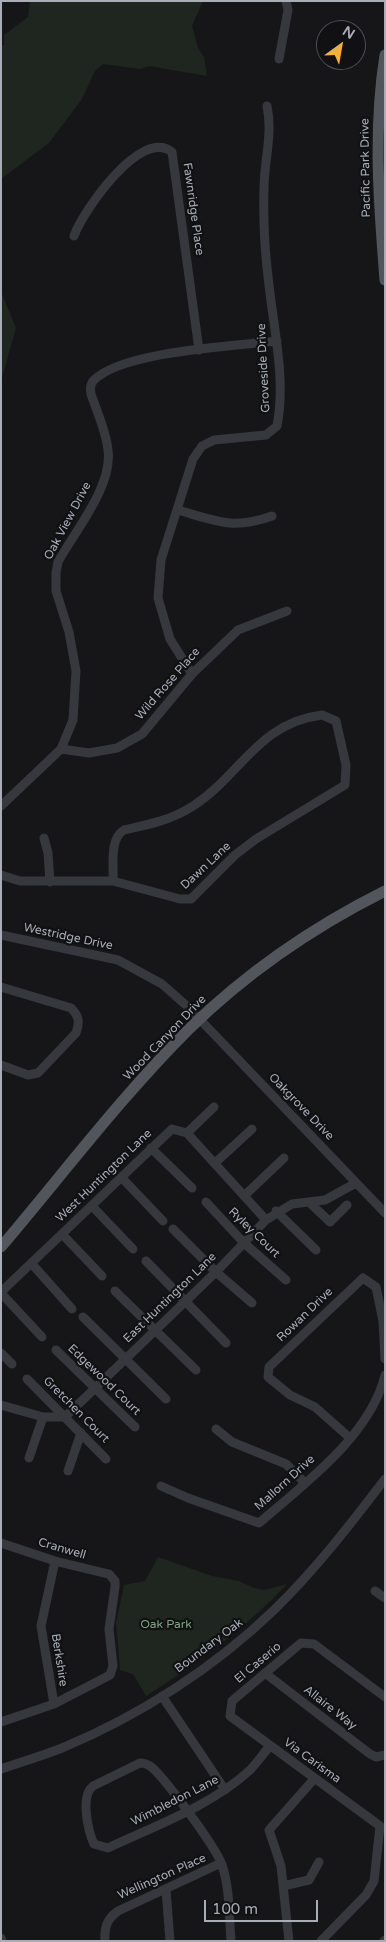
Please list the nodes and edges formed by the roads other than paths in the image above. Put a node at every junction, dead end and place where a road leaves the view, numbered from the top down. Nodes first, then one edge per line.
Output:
1 (286, 1) edge
2 (385, 55) edge
3 (279, 59) dead end
4 (267, 106) dead end
5 (74, 236) dead end
6 (385, 280) edge
7 (277, 341) junction
8 (199, 350) junction
9 (178, 510) junction
10 (272, 516) dead end
11 (287, 611) dead end
12 (192, 674) junction
13 (61, 749) junction
14 (2, 804) edge
15 (44, 838) dead end
16 (1, 876) edge
17 (113, 881) junction
18 (50, 882) junction
19 (385, 890) edge
20 (1, 935) edge
21 (1, 987) edge
22 (200, 1019) junction
23 (1, 1065) edge
24 (214, 1107) dead end
25 (252, 1129) dead end
26 (187, 1133) junction
27 (151, 1148) junction
28 (284, 1158) dead end
29 (215, 1163) junction
30 (122, 1178) junction
31 (356, 1182) junction
32 (192, 1188) dead end
33 (244, 1196) junction
34 (206, 1202) dead end
35 (310, 1203) junction
36 (346, 1205) dead end
37 (92, 1206) junction
38 (276, 1212) junction
39 (385, 1213) edge
40 (266, 1220) junction
41 (162, 1221) dead end
42 (174, 1229) dead end
43 (62, 1234) junction
44 (244, 1243) junction
45 (1, 1247) edge
46 (133, 1249) dead end
47 (316, 1250) dead end
48 (146, 1262) dead end
49 (32, 1264) junction
50 (216, 1272) junction
51 (102, 1276) dead end
52 (286, 1280) dead end
53 (115, 1291) dead end
54 (1, 1292) edge
55 (185, 1302) junction
56 (252, 1303) dead end
57 (72, 1309) dead end
58 (83, 1317) dead end
59 (384, 1321) edge
60 (155, 1330) junction
61 (42, 1337) dead end
62 (226, 1343) dead end
63 (56, 1350) dead end
64 (1, 1353) edge
65 (125, 1358) junction
66 (385, 1359) edge
67 (12, 1364) dead end
68 (196, 1370) dead end
69 (385, 1375) edge
70 (27, 1379) dead end
71 (94, 1388) junction
72 (166, 1399) dead end
73 (2, 1408) edge
74 (43, 1417) junction
75 (65, 1417) junction
76 (135, 1427) dead end
77 (216, 1429) dead end
78 (81, 1433) junction
79 (350, 1438) junction
80 (29, 1458) dead end
81 (106, 1459) dead end
82 (68, 1471) dead end
83 (385, 1479) edge
84 (305, 1483) junction
85 (161, 1486) dead end
86 (1, 1543) edge
87 (55, 1561) junction
88 (376, 1591) dead end
89 (385, 1598) edge
90 (265, 1673) junction
91 (162, 1696) junction
92 (385, 1697) edge
93 (54, 1704) junction
94 (230, 1716) joint
95 (1, 1722) edge
96 (269, 1747) junction
97 (383, 1756) edge
98 (1, 1769) edge
99 (314, 1779) junction
100 (225, 1790) junction
101 (186, 1811) junction
102 (319, 1862) dead end
103 (221, 1864) junction
104 (283, 1886) junction
105 (166, 1890) junction
106 (105, 1941) edge
107 (170, 1941) edge
108 (231, 1941) edge
109 (289, 1941) edge
110 (321, 1941) edge

1 - 3 street
2 - 6 main road, Pacific Park Drive
4 - 7 street, Groveside Drive
5 - 8 street, Fawnridge Place
7 - 8 street, Oak View Drive
7 - 9 street, Groveside Drive
8 - 13 street, Oak View Drive
9 - 10 street
9 - 12 street, Groveside Drive
11 - 12 street, Wild Rose Place
12 - 13 street, Wild Rose Place
13 - 14 street, Oak View Drive
15 - 18 street
16 - 18 street, Dawn Lane
17 - 17 street, Dawn Lane
17 - 18 street, Dawn Lane
19 - 22 main road, Wood Canyon Drive
20 - 22 street, Westridge Drive
21 - 23 street
22 - 31 street, Oakgrove Drive
22 - 45 main road, Wood Canyon Drive
24 - 26 street
25 - 29 street
26 - 27 street, West Huntington Lane
26 - 29 street
27 - 30 street, West Huntington Lane
27 - 32 street
28 - 33 street
29 - 33 street
30 - 37 street, West Huntington Lane
30 - 41 street
31 - 35 street, East Huntington Lane
31 - 39 street, Oakgrove Drive
33 - 40 street
34 - 44 street, Ryley Court
35 - 36 street
35 - 38 street, East Huntington Lane
37 - 43 street, West Huntington Lane
37 - 46 street
38 - 40 street, East Huntington Lane
38 - 47 street
40 - 44 street, East Huntington Lane
42 - 50 street
43 - 49 street, West Huntington Lane
43 - 51 street
44 - 50 street, East Huntington Lane
44 - 52 street, Ryley Court
48 - 55 street
49 - 54 street, West Huntington Lane
49 - 57 street
50 - 55 street, East Huntington Lane
50 - 56 street
53 - 60 street
54 - 61 street
55 - 60 street, East Huntington Lane
55 - 62 street
58 - 65 street
59 - 66 street
59 - 79 street, Rowan Drive
60 - 65 street, East Huntington Lane
60 - 68 street
63 - 71 street, Edgewood Court
64 - 67 street
65 - 71 street, East Huntington Lane
65 - 72 street
69 - 79 street, Mallorn Drive
70 - 75 street, Gretchen Court
71 - 75 street, East Huntington Lane
71 - 76 street, Edgewood Court
73 - 74 street
74 - 75 street
74 - 80 street
75 - 78 street, Gretchen Court
77 - 84 street
78 - 81 street, Gretchen Court
78 - 82 street
79 - 84 street, Mallorn Drive
83 - 91 street, Boundary Oak
84 - 85 street, Mallorn Drive
86 - 87 street, Cranwell
87 - 93 street, Berkshire
87 - 93 street, Cranwell
88 - 89 street
90 - 92 street, El Caserio
90 - 94 street, El Caserio
90 - 97 street, Allaire Way
91 - 98 street, Boundary Oak
91 - 100 street
93 - 95 street
94 - 96 street, Via Carisma
96 - 99 street, Via Carisma
96 - 100 street, Wimbledon Lane
99 - 104 street
99 - 110 street, Via Carisma
100 - 101 street, Wimbledon Lane
101 - 101 street, Wimbledon Lane
101 - 103 street
102 - 104 street
103 - 105 street, Wellington Place
103 - 108 street
104 - 109 street
105 - 106 street, Wellington Place
105 - 107 street

